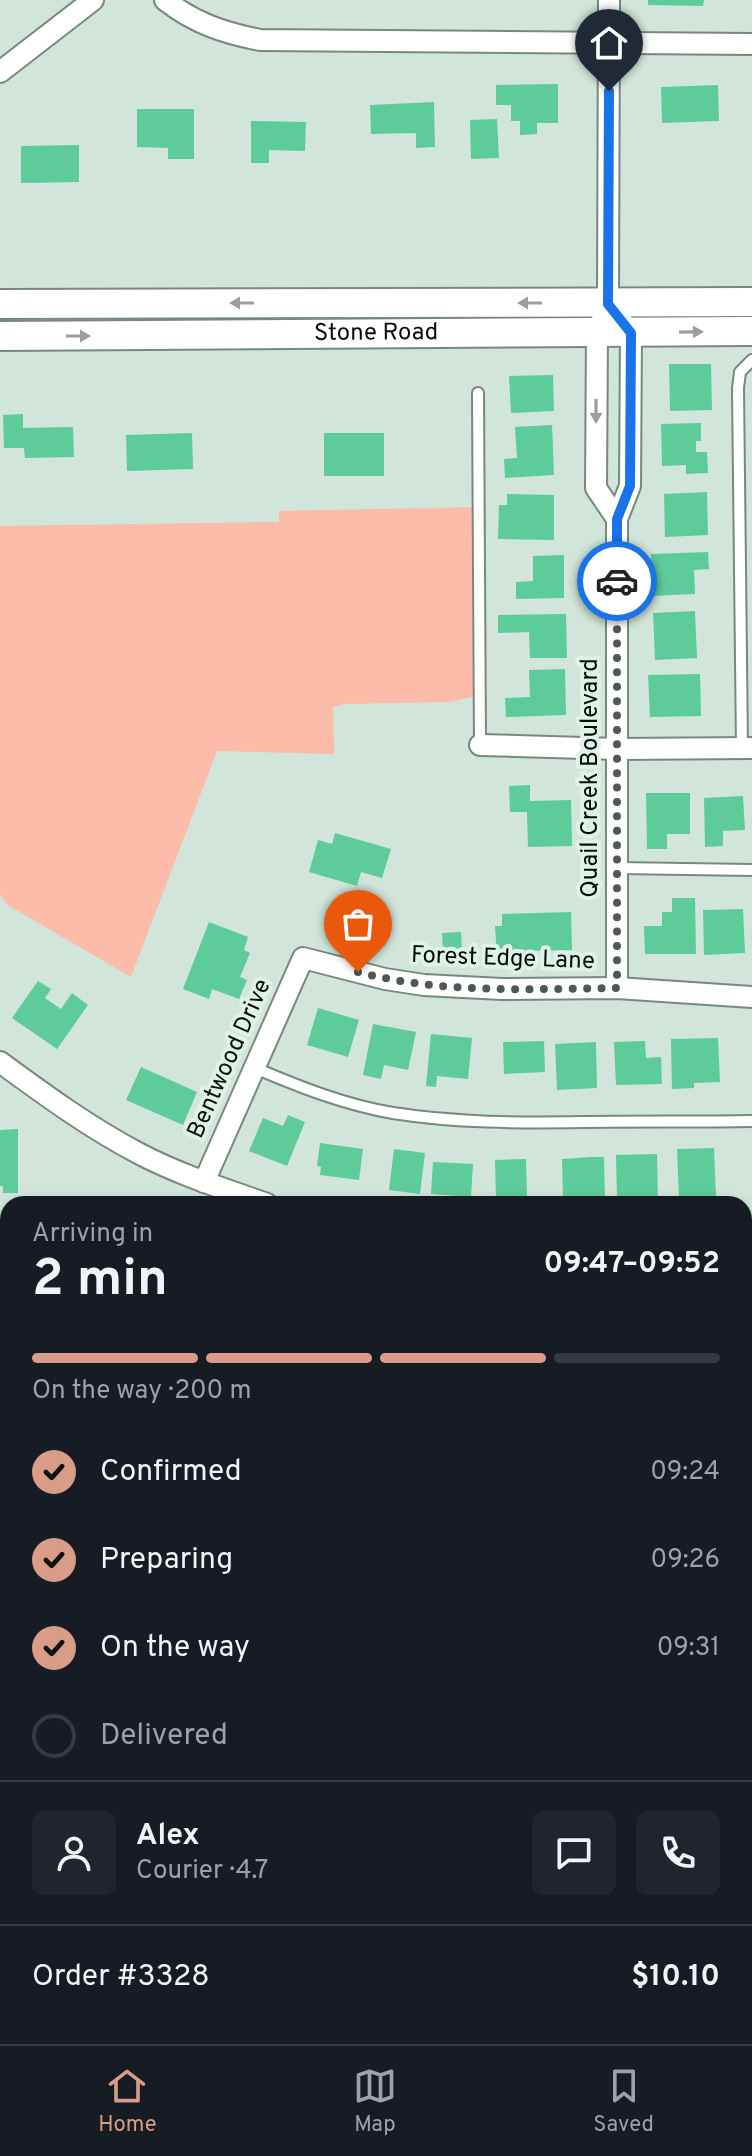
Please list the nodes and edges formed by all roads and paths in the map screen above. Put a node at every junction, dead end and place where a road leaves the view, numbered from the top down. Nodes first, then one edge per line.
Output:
1 (93, 0) edge
2 (165, 0) edge
3 (609, 0) edge
4 (609, 43) junction
5 (752, 44) edge
6 (0, 72) edge
7 (752, 302) edge
8 (282, 303) junction
9 (0, 304) edge
10 (608, 304) junction
11 (752, 331) edge
12 (597, 333) junction
13 (631, 333) junction
14 (282, 335) junction
15 (0, 336) edge
16 (752, 360) edge
17 (478, 393) dead end
18 (617, 519) junction
19 (480, 745) joint
20 (747, 748) edge
21 (618, 749) junction
22 (618, 868) junction
23 (752, 870) edge
24 (303, 958) joint
25 (617, 988) junction
26 (752, 997) edge
27 (0, 1062) edge
28 (255, 1068) junction
29 (752, 1121) edge
30 (204, 1182) junction
31 (244, 1196) edge

1 - 6 street
2 - 4 street
3 - 4 street
4 - 5 street
4 - 10 street
7 - 10 main road, Stone Road
8 -> 9 main road, Stone Road
10 -> 8 main road, Stone Road
8 - 14 main road
10 - 12 street
10 - 13 street
13 -> 11 main road, Stone Road
12 - 13 main road, Stone Road
12 - 14 main road, Stone Road
12 -> 18 street
13 - 18 street, Quail Creek Boulevard
15 -> 14 main road, Stone Road
16 - 20 lane
17 - 19 lane
18 - 21 street, Quail Creek Boulevard
19 - 21 street
20 - 21 street
21 - 22 street, Quail Creek Boulevard
22 - 23 lane
22 - 25 street, Quail Creek Boulevard
24 - 25 street, Forest Edge Lane
24 - 28 street, Bentwood Drive
25 - 26 street, Forest Edge Lane
27 - 30 street
28 - 29 lane
28 - 30 street, Bentwood Drive
30 - 31 street

